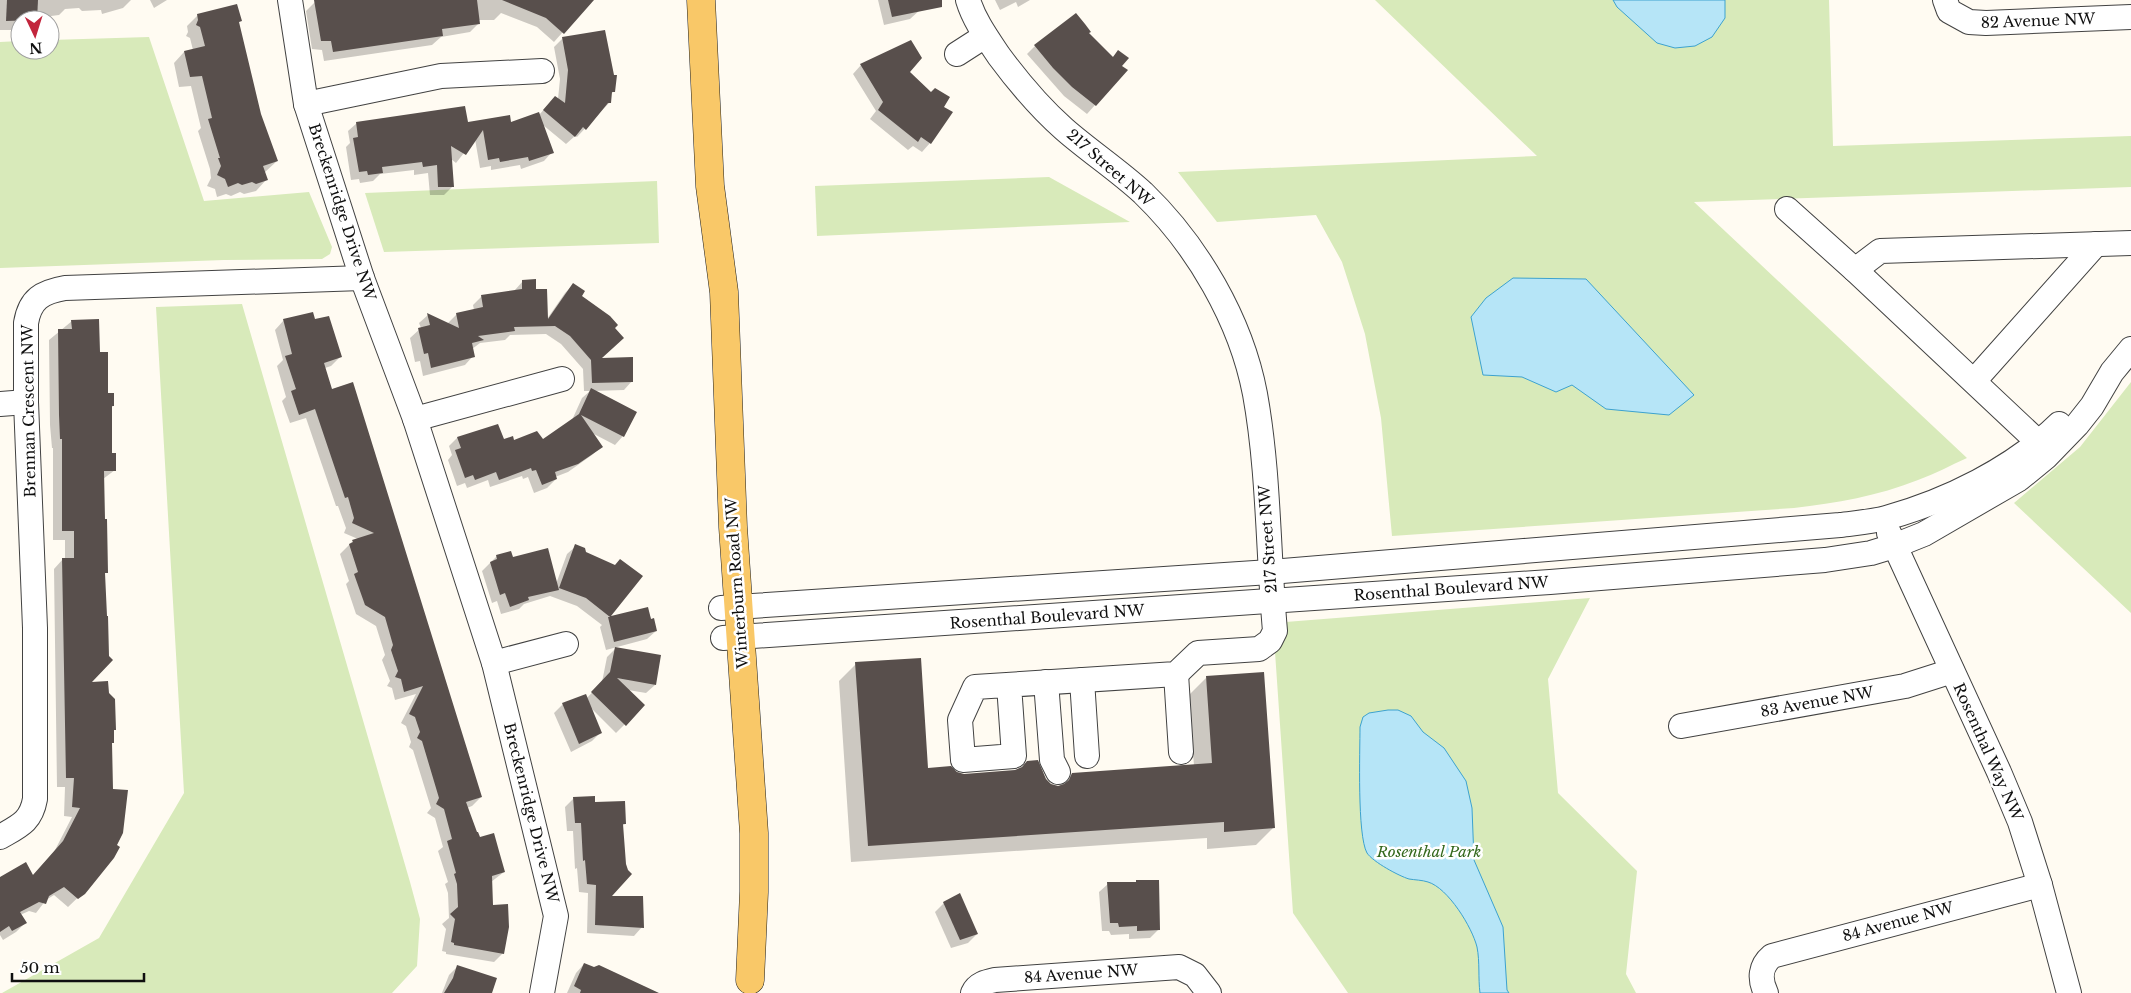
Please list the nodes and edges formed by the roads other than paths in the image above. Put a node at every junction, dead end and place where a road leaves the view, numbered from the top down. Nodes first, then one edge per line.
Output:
1 (290, 0) edge
2 (701, 0) edge
3 (968, 0) edge
4 (1947, 6) edge
5 (2131, 18) edge
6 (985, 36) junction
7 (957, 54) dead end
8 (542, 70) dead end
9 (306, 104) junction
10 (1787, 209) dead end
11 (2131, 243) edge
12 (2096, 244) junction
13 (1855, 270) junction
14 (362, 278) junction
15 (2131, 349) edge
16 (2112, 372) junction
17 (562, 379) dead end
18 (1974, 382) junction
19 (26, 402) junction
20 (0, 404) edge
21 (415, 419) junction
22 (2038, 442) junction
23 (1884, 518) junction
24 (1894, 546) junction
25 (1270, 572) junction
26 (1272, 602) junction
27 (730, 608) junction
28 (732, 638) junction
29 (566, 644) dead end
30 (494, 663) junction
31 (1952, 671) junction
32 (1176, 674) junction
33 (1082, 680) junction
34 (1046, 682) junction
35 (1009, 685) dead end
36 (1681, 726) dead end
37 (1181, 752) dead end
38 (1087, 756) dead end
39 (1053, 768) dead end
40 (0, 837) edge
41 (2040, 884) junction
42 (751, 986) edge
43 (974, 990) edge
44 (542, 993) edge
45 (1209, 993) edge
46 (1766, 993) edge
47 (2069, 993) edge

1 - 9 street, Breckenridge Drive NW
2 - 27 main road, Winterburn Road NW
3 - 6 street, 217 Street NW
4 - 5 street, 82 Avenue NW
6 - 7 street
6 - 25 street, 217 Street NW
8 - 9 street
9 - 14 street, Breckenridge Drive NW
10 - 13 street
11 - 12 street
12 - 13 street
12 - 18 street
13 - 18 street
14 - 19 street, Brennan Crescent NW
14 - 21 street, Breckenridge Drive NW
15 - 16 street, Rosenthal Boulevard NW
16 - 22 street, Rosenthal Boulevard NW
16 - 24 street, Rosenthal Boulevard NW
17 - 21 street
18 - 22 street
19 - 20 street
19 - 40 street, Brennan Crescent NW
21 - 30 street, Breckenridge Drive NW
22 - 23 street, Rosenthal Boulevard NW
23 - 24 street, Rosenthal Way NW
23 - 25 street, Rosenthal Boulevard NW
24 - 26 street, Rosenthal Boulevard NW
24 - 31 street, Rosenthal Way NW
25 - 26 street, 217 Street NW
25 - 27 street, Rosenthal Boulevard NW
26 - 28 street, Rosenthal Boulevard NW
26 - 32 street, 217 Street NW
27 - 28 main road, Winterburn Road NW
28 - 42 main road, Winterburn Road NW
29 - 30 street
30 - 44 street, Breckenridge Drive NW
31 - 36 street, 83 Avenue NW
31 - 41 street, Rosenthal Way NW
32 - 33 street
32 - 37 street
33 - 34 street
33 - 38 street
34 - 35 street
34 - 39 street
41 - 46 street, 84 Avenue NW
41 - 47 street, Rosenthal Way NW
43 - 45 street, 84 Avenue NW

